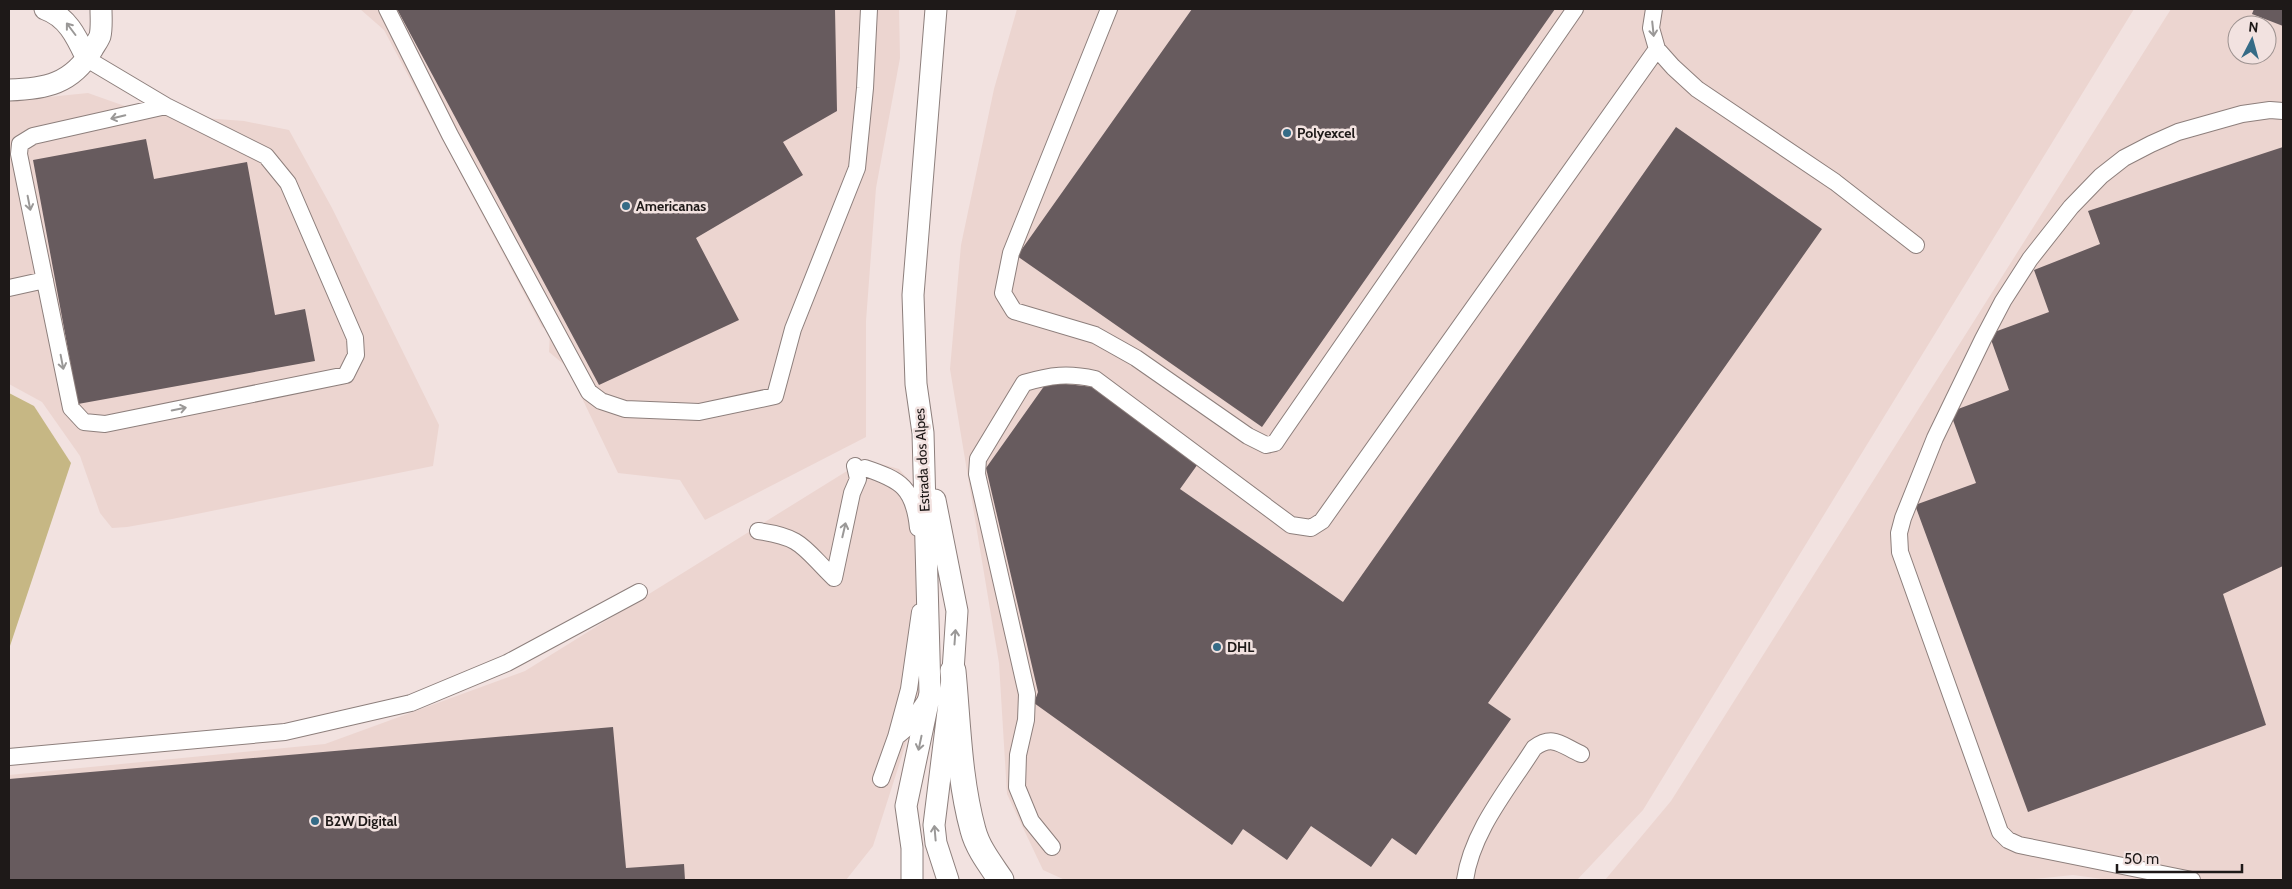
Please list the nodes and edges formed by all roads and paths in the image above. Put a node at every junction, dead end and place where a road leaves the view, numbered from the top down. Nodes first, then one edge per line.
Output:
1 (45, 9) edge
2 (101, 9) edge
3 (387, 9) edge
4 (869, 9) edge
5 (936, 9) edge
6 (1109, 9) edge
7 (1575, 9) edge
8 (1654, 9) edge
9 (1657, 49) junction
10 (87, 59) junction
11 (9, 90) edge
12 (166, 106) junction
13 (2283, 111) edge
14 (1916, 245) dead end
15 (45, 280) junction
16 (9, 288) edge
17 (923, 433) junction
18 (758, 531) dead end
19 (639, 592) dead end
20 (953, 671) junction
21 (930, 693) junction
22 (896, 737) junction
23 (1581, 754) dead end
24 (9, 757) edge
25 (881, 779) dead end
26 (1052, 847) dead end
27 (912, 880) edge
28 (948, 880) edge
29 (1001, 880) edge
30 (1465, 880) edge
31 (2192, 880) edge

10 -> 1 main road
2 - 10 main road
3 - 4 lane
5 - 17 main road, Estrada dos Alpes
6 - 7 lane
8 -> 9 lane
9 - 14 lane
9 - 26 lane
10 - 11 main road
10 - 12 lane
12 -> 15 lane
15 -> 12 lane
13 - 31 lane
15 - 16 lane
20 -> 17 main road
17 - 21 main road, Estrada dos Alpes
18 -> 22 lane
19 - 24 lane
28 -> 20 main road
20 - 29 highway
21 - 22 lane
21 -> 27 main road, Estrada dos Alpes
22 - 25 lane
23 - 30 lane

